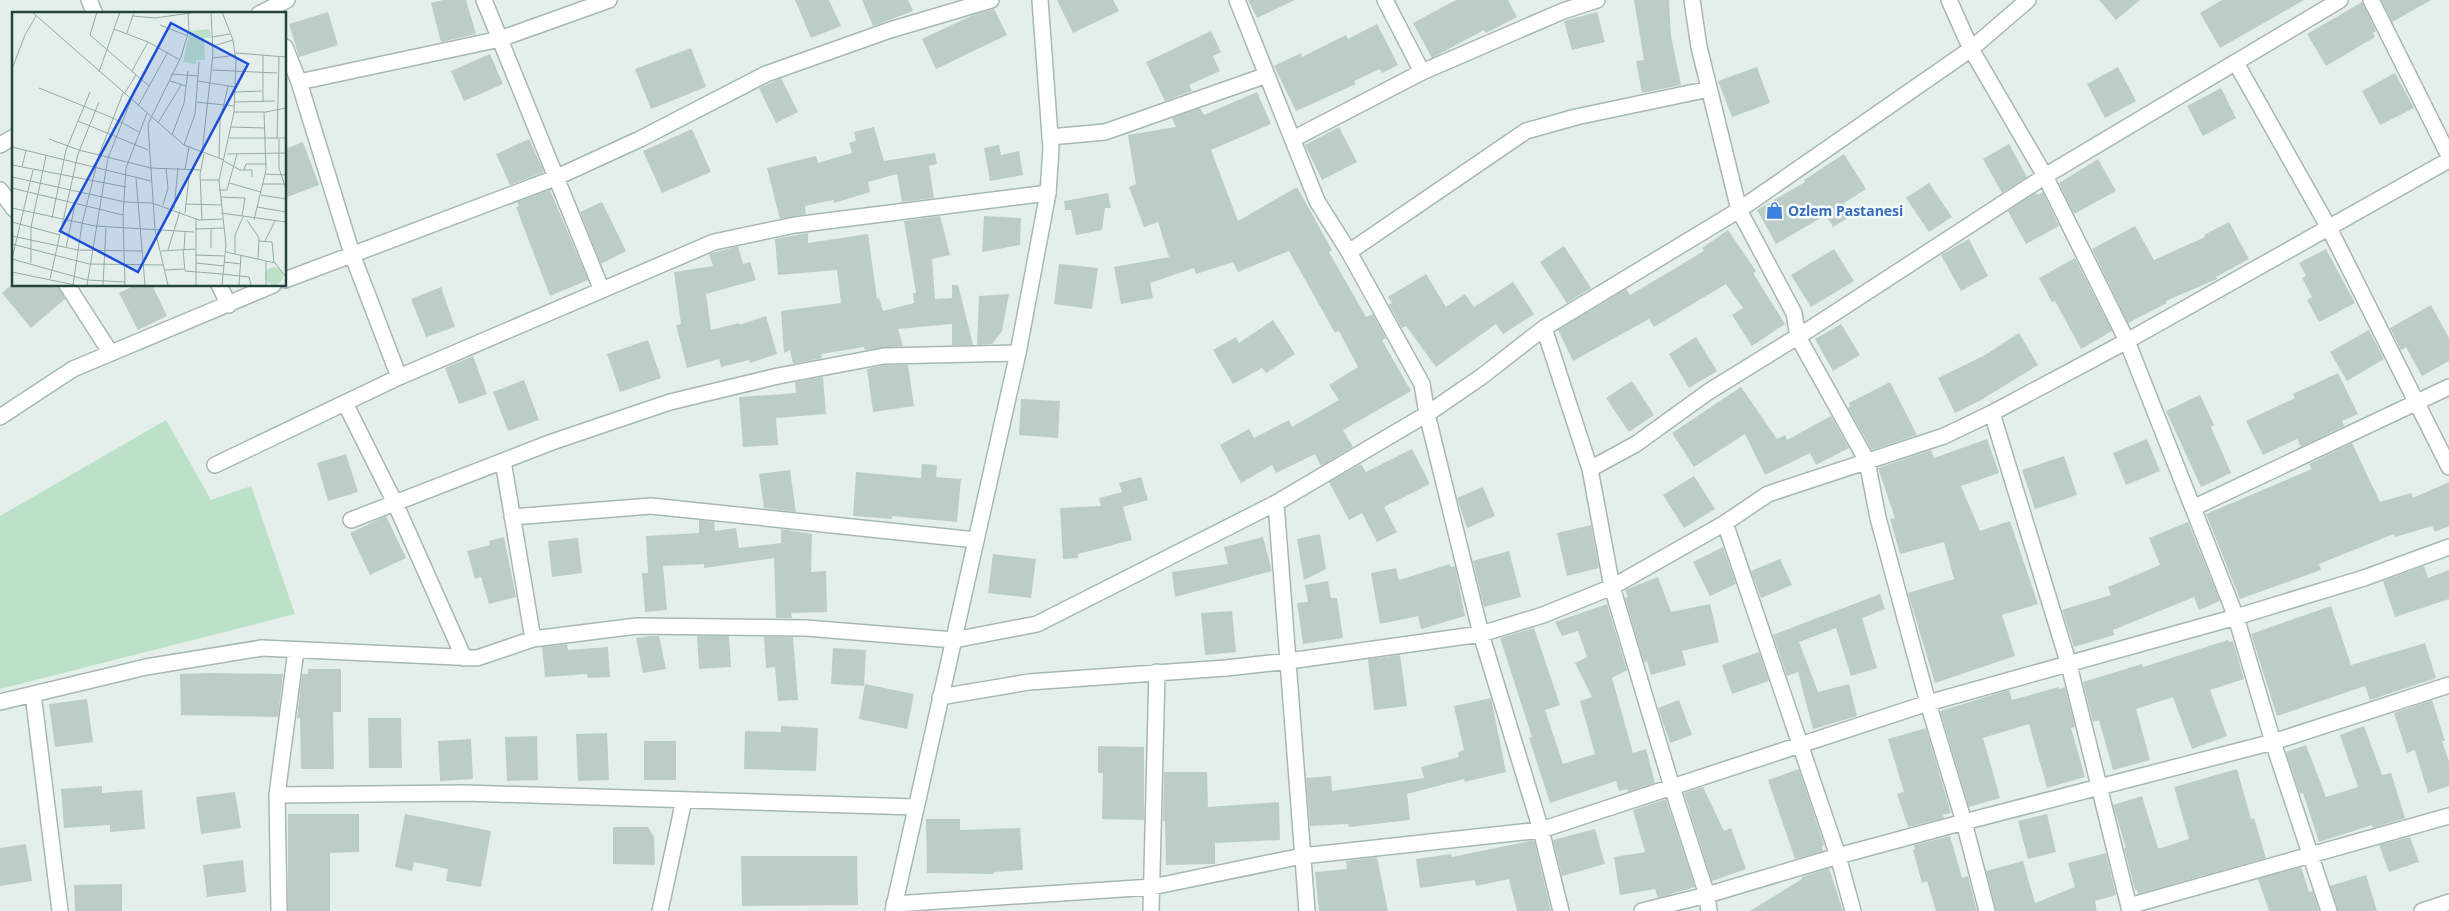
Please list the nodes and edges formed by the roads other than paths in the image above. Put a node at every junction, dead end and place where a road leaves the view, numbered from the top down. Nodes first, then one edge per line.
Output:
1 (89, 0) edge
2 (287, 0) edge
3 (484, 0) edge
4 (610, 0) edge
5 (991, 0) edge
6 (1040, 0) edge
7 (1237, 0) edge
8 (1385, 0) edge
9 (1597, 0) edge
10 (1692, 0) edge
11 (1949, 0) edge
12 (2028, 0) edge
13 (2340, 0) edge
14 (2371, 0) edge
15 (94, 12) edge
16 (267, 12) edge
17 (500, 39) junction
18 (286, 49) edge
19 (1971, 49) junction
20 (2236, 63) junction
21 (1422, 72) junction
22 (1267, 74) junction
23 (299, 82) junction
24 (1709, 89) junction
25 (1050, 137) junction
26 (12, 138) edge
27 (1293, 139) junction
28 (0, 145) edge
29 (2449, 156) edge
30 (2449, 160) edge
31 (2045, 176) junction
32 (555, 178) junction
33 (0, 190) edge
34 (1048, 193) junction
35 (12, 206) edge
36 (1739, 210) junction
37 (2329, 228) junction
38 (1349, 252) junction
39 (352, 254) junction
40 (286, 280) edge
41 (68, 286) edge
42 (220, 286) edge
43 (271, 286) edge
44 (602, 288) junction
45 (229, 305) junction
46 (1544, 328) junction
47 (1798, 337) junction
48 (2127, 341) junction
49 (110, 352) junction
50 (1018, 354) junction
51 (399, 377) junction
52 (2449, 387) edge
53 (345, 403) junction
54 (2418, 403) junction
55 (1992, 413) junction
56 (1427, 414) junction
57 (1, 415) edge
58 (503, 460) junction
59 (1867, 461) junction
60 (215, 465) dead end
61 (2449, 467) edge
62 (1590, 470) junction
63 (395, 503) junction
64 (1276, 503) junction
65 (2193, 508) junction
66 (512, 517) junction
67 (351, 520) dead end
68 (1725, 522) junction
69 (976, 540) junction
70 (2449, 548) edge
71 (1612, 587) junction
72 (2236, 617) junction
73 (1481, 634) junction
74 (533, 639) junction
75 (954, 640) junction
76 (296, 650) junction
77 (464, 658) junction
78 (1289, 661) junction
79 (2069, 665) junction
80 (1157, 672) junction
81 (2449, 685) edge
82 (32, 694) junction
83 (940, 697) junction
84 (0, 702) edge
85 (1928, 703) junction
86 (2273, 742) junction
87 (1802, 746) junction
88 (1672, 787) junction
89 (2100, 788) junction
90 (278, 795) junction
91 (684, 800) junction
92 (916, 807) junction
93 (2449, 816) edge
94 (1964, 822) junction
95 (1542, 830) junction
96 (2310, 853) junction
97 (1302, 856) junction
98 (1838, 856) junction
99 (1152, 887) junction
100 (1707, 895) junction
101 (2449, 902) edge
102 (894, 908) edge
103 (2130, 908) edge
104 (60, 911) edge
105 (279, 911) edge
106 (660, 911) edge
107 (1151, 911) edge
108 (1307, 911) edge
109 (1562, 911) edge
110 (1642, 911) edge
111 (1709, 911) edge
112 (1853, 911) edge
113 (1987, 911) edge
114 (2329, 911) edge
115 (2422, 911) edge

1 - 15 street
2 - 16 street
3 - 17 street
4 - 17 street
5 - 32 street
6 - 25 street
7 - 22 street
8 - 21 street
9 - 21 street
10 - 24 street
11 - 19 street
12 - 19 street
13 - 20 street
14 - 29 street
17 - 23 street
17 - 32 street
18 - 23 street
19 - 31 street
19 - 36 street
20 - 31 street
20 - 37 street
21 - 27 street
22 - 25 street
22 - 27 street
23 - 39 street
24 - 36 street
24 - 38 street
25 - 34 street
26 - 28 street
27 - 38 street
30 - 37 street
31 - 47 street
31 - 48 street
32 - 39 street
32 - 44 street
33 - 35 street
34 - 44 street
34 - 50 street
36 - 46 street
36 - 47 street
37 - 48 street
37 - 54 street
38 - 56 street
39 - 40 street
39 - 51 street
41 - 49 street
42 - 45 street
43 - 45 street
44 - 51 street
45 - 49 street
46 - 56 street
46 - 62 street
47 - 59 street
47 - 62 street
48 - 55 street
48 - 65 street
49 - 57 street
50 - 58 street
50 - 69 street
51 - 53 street
52 - 54 street
53 - 60 street
53 - 63 street
54 - 61 street
54 - 65 street
55 - 59 street
55 - 79 street
56 - 64 street
56 - 73 street
58 - 63 street
58 - 66 street
59 - 68 street
59 - 85 street
62 - 71 street
63 - 67 street
63 - 77 street
64 - 75 street
64 - 78 street
65 - 72 street
66 - 69 street
66 - 74 street
68 - 71 street
68 - 87 street
69 - 75 street
70 - 72 street
71 - 73 street
71 - 88 street
72 - 79 street
72 - 86 street
73 - 78 street
73 - 95 street
74 - 75 street
74 - 77 street
75 - 83 street
76 - 77 street
76 - 82 street
76 - 90 street
78 - 80 street
78 - 97 street
79 - 85 street
79 - 89 street
80 - 83 street
80 - 99 street
81 - 86 street
82 - 84 street
82 - 104 street
83 - 92 street
85 - 87 street
85 - 94 street
86 - 89 street
86 - 96 street
87 - 88 street
87 - 98 street
88 - 95 street
88 - 100 street
89 - 94 street
89 - 103 street
90 - 91 street
90 - 105 street
91 - 92 street
91 - 106 street
92 - 102 street
93 - 96 street
94 - 98 street
94 - 113 street
95 - 97 street
95 - 109 street
96 - 103 street
96 - 114 street
97 - 99 street
97 - 108 street
98 - 100 street
98 - 112 street
99 - 102 street
99 - 107 street
100 - 110 street
100 - 111 street
101 - 115 street

